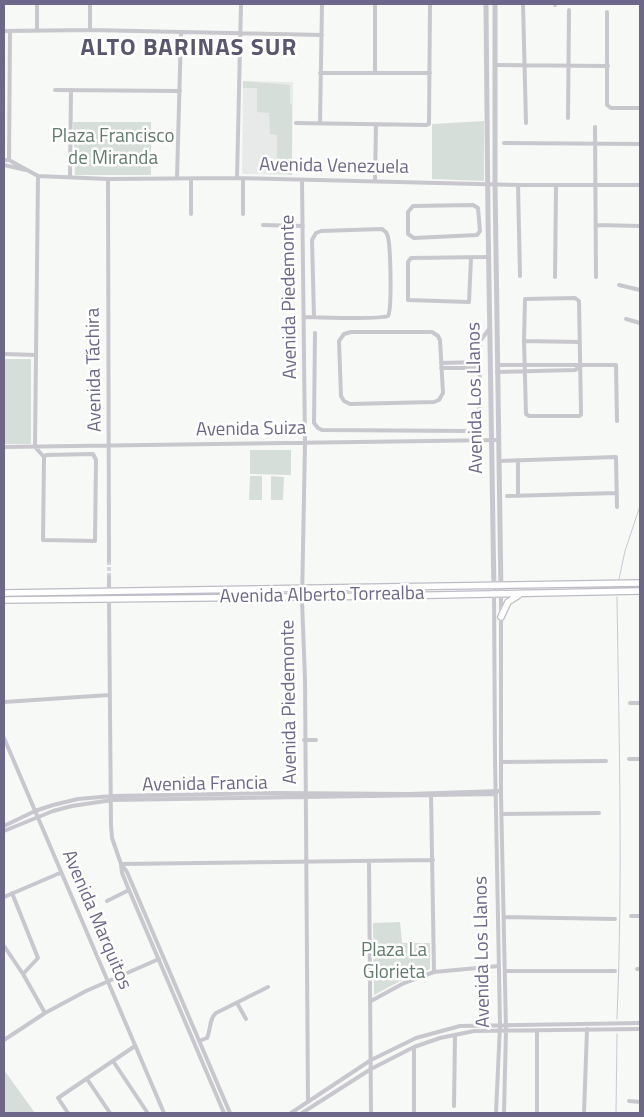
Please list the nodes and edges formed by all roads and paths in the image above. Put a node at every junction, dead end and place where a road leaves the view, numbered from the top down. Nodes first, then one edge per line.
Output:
1 (37, 4) edge
2 (90, 4) edge
3 (240, 4) edge
4 (322, 4) edge
5 (375, 4) edge
6 (430, 4) edge
7 (486, 4) edge
8 (495, 4) edge
9 (523, 4) edge
10 (569, 10) dead end
11 (607, 12) dead end
12 (90, 30) junction
13 (4, 31) edge
14 (10, 31) junction
15 (37, 31) junction
16 (181, 33) junction
17 (240, 33) junction
18 (322, 35) junction
19 (495, 65) junction
20 (524, 65) junction
21 (568, 65) junction
22 (608, 66) junction
23 (320, 72) junction
24 (375, 73) junction
25 (430, 74) junction
26 (55, 90) dead end
27 (71, 90) junction
28 (180, 91) junction
29 (640, 108) edge
30 (568, 118) dead end
31 (296, 123) dead end
32 (320, 123) junction
33 (526, 123) dead end
34 (376, 124) junction
35 (595, 127) dead end
36 (504, 143) dead end
37 (595, 143) junction
38 (640, 144) edge
39 (4, 160) edge
40 (9, 160) junction
41 (4, 165) edge
42 (29, 170) junction
43 (38, 176) junction
44 (70, 178) junction
45 (177, 178) junction
46 (238, 178) junction
47 (108, 179) junction
48 (191, 179) junction
49 (243, 179) junction
50 (302, 180) junction
51 (375, 181) junction
52 (487, 184) junction
53 (495, 184) junction
54 (518, 185) junction
55 (595, 185) junction
56 (640, 185) edge
57 (556, 186) junction
58 (191, 214) dead end
59 (243, 214) dead end
60 (479, 218) junction
61 (488, 218) junction
62 (263, 225) dead end
63 (596, 225) junction
64 (303, 226) junction
65 (640, 226) edge
66 (488, 257) junction
67 (471, 258) junction
68 (520, 276) dead end
69 (596, 276) dead end
70 (555, 277) dead end
71 (619, 285) dead end
72 (640, 290) edge
73 (304, 317) junction
74 (314, 317) junction
75 (626, 319) dead end
76 (640, 323) edge
77 (490, 328) junction
78 (315, 333) dead end
79 (524, 341) junction
80 (580, 342) junction
81 (4, 354) edge
82 (36, 355) junction
83 (480, 362) junction
84 (441, 363) junction
85 (497, 365) junction
86 (524, 365) junction
87 (581, 366) junction
88 (441, 368) junction
89 (479, 368) junction
90 (524, 371) junction
91 (497, 372) junction
92 (617, 421) dead end
93 (416, 430) junction
94 (492, 439) junction
95 (498, 440) junction
96 (416, 441) junction
97 (305, 443) junction
98 (110, 446) junction
99 (4, 447) edge
100 (35, 447) junction
101 (44, 457) junction
102 (499, 461) junction
103 (518, 461) junction
104 (618, 493) junction
105 (507, 496) dead end
106 (518, 496) junction
107 (617, 508) dead end
108 (109, 561) tunnel mouth
109 (109, 577) tunnel mouth
110 (640, 583) edge
111 (497, 586) junction
112 (302, 589) junction
113 (640, 591) edge
114 (4, 593) edge
115 (525, 593) junction
116 (498, 594) junction
117 (109, 595) junction
118 (302, 596) junction
119 (4, 600) edge
120 (501, 617) junction
121 (110, 695) junction
122 (4, 702) edge
123 (630, 703) dead end
124 (640, 703) edge
125 (4, 738) edge
126 (304, 740) junction
127 (316, 740) dead end
128 (640, 759) edge
129 (628, 760) dead end
130 (606, 761) dead end
131 (501, 762) junction
132 (498, 793) junction
133 (305, 795) junction
134 (431, 795) junction
135 (112, 798) junction
136 (36, 811) junction
137 (599, 813) dead end
138 (501, 814) junction
139 (38, 817) junction
140 (4, 826) edge
141 (4, 831) edge
142 (433, 860) junction
143 (369, 861) junction
144 (305, 862) junction
145 (121, 864) junction
146 (60, 872) junction
147 (125, 873) junction
148 (129, 890) junction
149 (12, 893) junction
150 (4, 897) edge
151 (107, 901) dead end
152 (630, 916) dead end
153 (640, 916) edge
154 (504, 918) junction
155 (615, 918) dead end
156 (4, 946) edge
157 (159, 959) junction
158 (499, 966) junction
159 (505, 971) junction
160 (614, 971) dead end
161 (434, 972) junction
162 (23, 974) junction
163 (107, 980) junction
164 (268, 987) dead end
165 (371, 1001) junction
166 (237, 1003) junction
167 (45, 1013) junction
168 (246, 1019) dead end
169 (640, 1023) edge
170 (500, 1025) junction
171 (506, 1025) junction
172 (587, 1029) junction
173 (640, 1029) edge
174 (500, 1030) junction
175 (506, 1030) junction
176 (537, 1031) junction
177 (455, 1035) junction
178 (4, 1040) edge
179 (199, 1042) junction
180 (135, 1046) junction
181 (414, 1047) junction
182 (371, 1060) junction
183 (114, 1061) junction
184 (371, 1069) junction
185 (87, 1079) junction
186 (308, 1102) junction
187 (629, 1102) dead end
188 (640, 1102) edge
189 (454, 1106) dead end
190 (68, 1113) edge
191 (110, 1113) edge
192 (146, 1113) edge
193 (164, 1113) edge
194 (224, 1113) edge
195 (230, 1113) edge
196 (291, 1113) edge
197 (302, 1113) edge
198 (371, 1113) edge
199 (414, 1113) edge
200 (496, 1113) edge
201 (504, 1113) edge
202 (537, 1113) edge
203 (584, 1113) edge

1 - 15 street
2 - 12 street
3 - 17 street
4 - 18 street
5 - 24 street
6 - 25 street
7 - 52 street, Avenida Los Llanos
8 - 19 street, Avenida Los Llanos
9 - 20 street
10 - 21 street
11 - 22 street
12 - 15 street
12 - 16 street
13 - 14 street
14 - 15 street
14 - 40 street
16 - 17 street
16 - 28 street
17 - 18 street
17 - 46 street
18 - 23 street
19 - 20 street
19 - 53 street, Avenida Los Llanos
20 - 21 street
20 - 33 street
21 - 22 street
21 - 30 street
22 - 29 street
23 - 24 street
23 - 32 street
24 - 25 street
25 - 34 street
26 - 27 street
27 - 28 street
27 - 44 street
28 - 45 street
31 - 32 street
32 - 34 street
34 - 51 street
35 - 37 street
36 - 37 street
37 - 38 street
37 - 55 street
39 - 40 street
40 - 42 street
41 - 42 street
42 - 43 street
43 - 44 street, Avenida Venezuela
43 - 82 street
44 - 47 street, Avenida Venezuela
45 - 47 street, Avenida Venezuela
45 - 48 street, Avenida Venezuela
46 - 48 street, Avenida Venezuela
46 - 49 street, Avenida Venezuela
47 - 98 street, Avenida Táchira
48 - 58 street
49 - 50 street, Avenida Venezuela
49 - 59 street
50 - 51 street, Avenida Venezuela
50 - 64 street, Avenida Piedemonte
51 - 52 street, Avenida Venezuela
52 - 53 street, Avenida Venezuela
52 - 61 street, Avenida Los Llanos
53 - 54 street, Avenida Venezuela
53 - 85 street, Avenida Los Llanos
54 - 57 street, Avenida Venezuela
54 - 68 street
55 - 56 street, Avenida Venezuela
55 - 57 street, Avenida Venezuela
55 - 63 street
57 - 70 street
60 - 60 street
60 - 61 street
61 - 66 street, Avenida Los Llanos
62 - 64 street
63 - 65 street
63 - 69 street
64 - 73 street, Avenida Piedemonte
66 - 67 street
66 - 77 street, Avenida Los Llanos
67 - 67 street
71 - 72 street
73 - 74 street
73 - 97 street, Avenida Piedemonte
74 - 74 street
75 - 76 street
77 - 83 street
77 - 94 street, Avenida Los Llanos
78 - 93 street
79 - 80 street
79 - 80 street
79 - 86 street
80 - 87 street
81 - 82 street
82 - 100 street
83 - 84 street
83 - 89 street
84 - 88 street
84 - 88 street
85 - 86 street
85 - 91 street, Avenida Los Llanos
86 - 87 street
86 - 90 street
87 - 90 street
87 - 90 street
87 - 92 street
88 - 89 street
89 - 93 street
90 - 91 street
91 - 95 street, Avenida Los Llanos
93 - 96 street
94 - 95 street, Avenida Suiza
94 - 96 street, Avenida Suiza
94 - 111 street, Avenida Los Llanos
95 - 102 street, Avenida Los Llanos
96 - 97 street, Avenida Suiza
97 - 98 street, Avenida Suiza
97 - 112 street, Avenida Piedemonte
98 - 100 street, Avenida Suiza
98 - 108 street, Avenida Táchira
99 - 100 street, Avenida Suiza
100 - 101 street
101 - 101 street
102 - 103 street
102 - 111 street, Avenida Los Llanos
103 - 104 street
103 - 106 street
104 - 106 street
104 - 107 street
105 - 106 street
109 - 117 street
110 - 111 main road, Avenida Alberto Torrealba
111 - 112 main road, Avenida Alberto Torrealba
111 - 116 street, Avenida Los Llanos
112 - 117 main road, Avenida Alberto Torrealba
112 - 118 street, Avenida Piedemonte
113 - 115 main road, Avenida Alberto Torrealba
114 - 117 main road, Avenida Alberto Torrealba
115 - 116 main road, Avenida Alberto Torrealba
115 - 120 main road
116 - 118 main road, Avenida Alberto Torrealba
116 - 120 street, Avenida Los Llanos
116 - 132 street, Avenida Los Llanos
117 - 118 main road, Avenida Alberto Torrealba
117 - 119 main road, Avenida Alberto Torrealba
117 - 121 street
118 - 126 street, Avenida Piedemonte
120 - 131 street, Avenida Los Llanos
121 - 122 street
121 - 135 street
123 - 124 street
125 - 136 street, Avenida Marquitos
126 - 127 street
126 - 133 street, Avenida Piedemonte
128 - 129 street
130 - 131 street
131 - 132 street, Avenida Los Llanos
132 - 134 street, Avenida Francia
132 - 138 street, Avenida Los Llanos
132 - 158 street, Avenida Los Llanos
133 - 134 street, Avenida Francia
133 - 135 street, Avenida Francia
133 - 144 street, Avenida Piedemonte
134 - 142 street
135 - 136 street, Avenida Francia
135 - 139 street, Avenida Francia
135 - 145 street
136 - 139 street, Avenida Marquitos
136 - 140 street, Avenida Francia
137 - 138 street
138 - 154 street, Avenida Los Llanos
139 - 141 street, Avenida Francia
139 - 146 street, Avenida Marquitos
142 - 143 street
142 - 161 street
143 - 144 street
143 - 165 street
144 - 145 street
144 - 186 street, Avenida Piedemonte
145 - 147 street
146 - 149 street
146 - 163 street, Avenida Marquitos
147 - 148 street
147 - 179 street
148 - 151 street
148 - 157 street
149 - 150 street
149 - 162 street
152 - 153 street
154 - 155 street
154 - 159 street, Avenida Los Llanos
156 - 162 street
157 - 163 street
157 - 194 street
158 - 161 street
158 - 170 street, Avenida Los Llanos
159 - 160 street
159 - 171 street, Avenida Los Llanos
161 - 165 street
162 - 167 street
163 - 167 street
163 - 180 street, Avenida Marquitos
164 - 166 street
165 - 182 street
166 - 168 street
166 - 179 street
167 - 178 street
169 - 171 street
170 - 171 street
170 - 174 street, Avenida Los Llanos
170 - 182 street
171 - 175 street, Avenida Los Llanos
172 - 173 street
172 - 176 street
172 - 203 street
174 - 175 street
174 - 177 street
174 - 200 street, Avenida Los Llanos
175 - 176 street
175 - 201 street, Avenida Los Llanos
176 - 202 street
177 - 181 street
177 - 189 street
179 - 195 street
180 - 183 street
180 - 193 street, Avenida Marquitos
181 - 184 street
181 - 199 street
182 - 184 street
182 - 186 street
183 - 185 street
183 - 192 street
184 - 197 street
184 - 198 street
185 - 190 street
185 - 191 street
186 - 196 street
187 - 188 street

